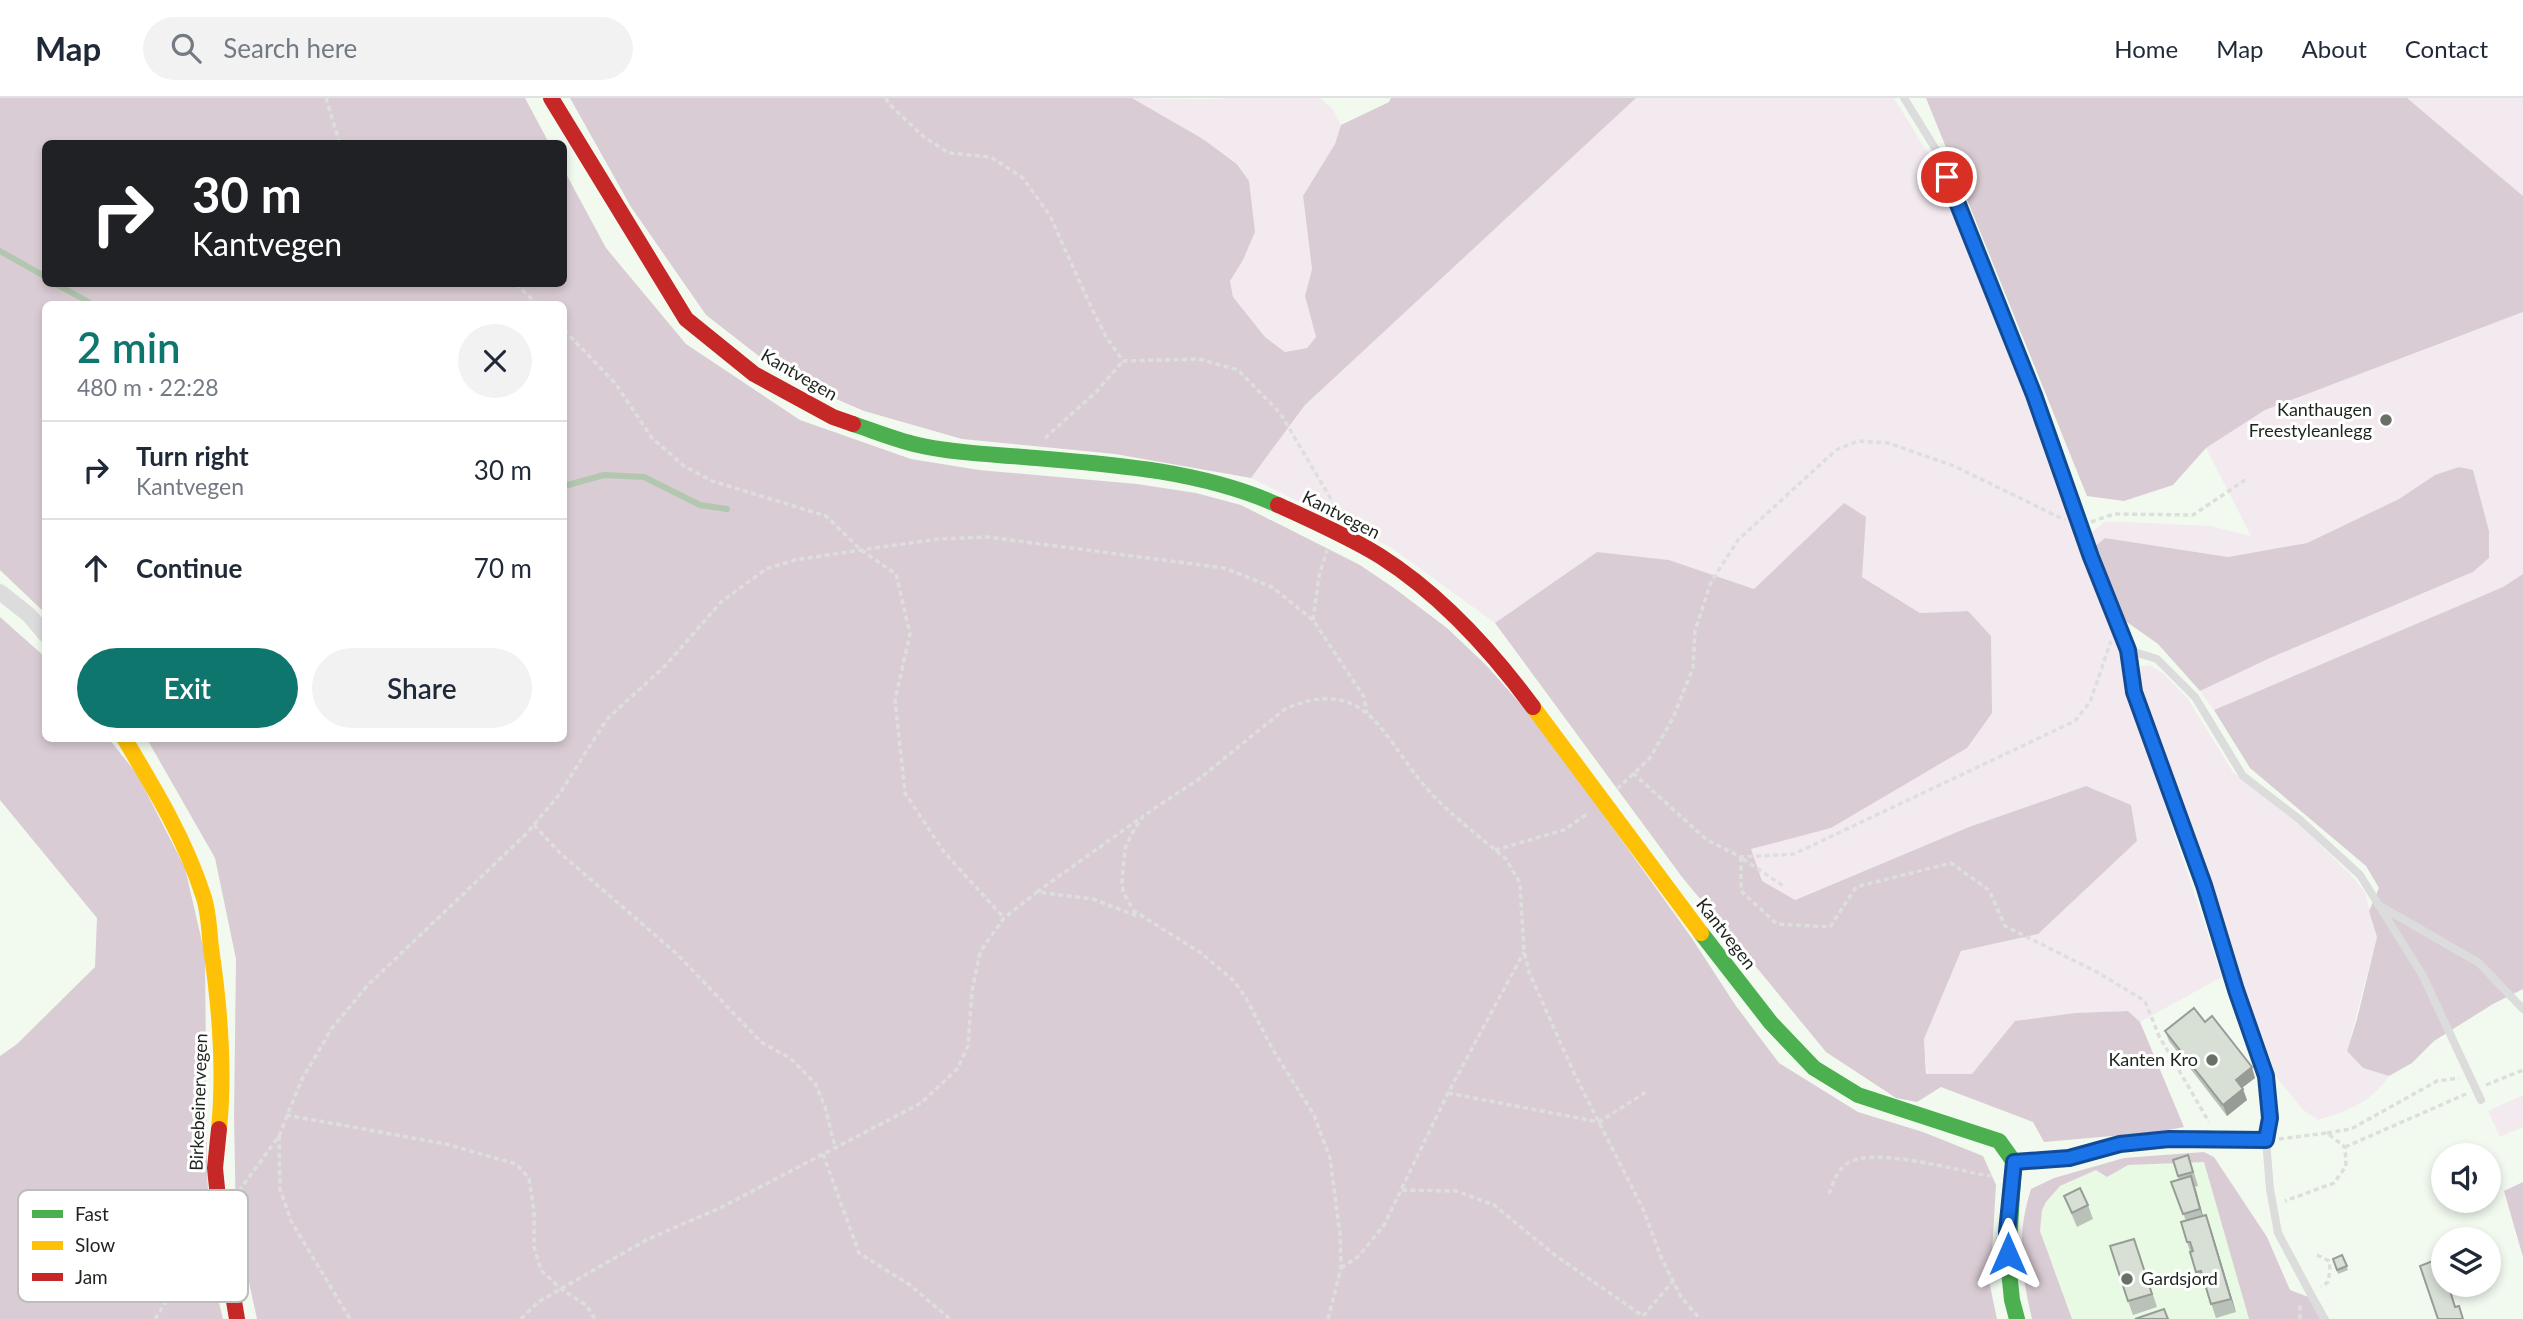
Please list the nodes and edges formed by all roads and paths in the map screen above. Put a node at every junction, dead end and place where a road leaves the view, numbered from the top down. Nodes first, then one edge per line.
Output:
1 (326, 98) edge
2 (551, 98) edge
3 (886, 98) edge
4 (1904, 98) edge
5 (339, 140) edge
6 (519, 287) edge
7 (534, 301) edge
8 (567, 333) edge
9 (1123, 361) junction
10 (1023, 457) junction
11 (2245, 480) dead end
12 (1334, 530) junction
13 (2082, 533) junction
14 (861, 550) junction
15 (0, 592) edge
16 (1313, 620) junction
17 (2117, 623) junction
18 (42, 630) edge
19 (2128, 650) junction
20 (1367, 713) junction
21 (126, 742) edge
22 (1633, 773) junction
23 (1603, 802) junction
24 (1143, 816) junction
25 (534, 825) junction
26 (1495, 850) junction
27 (1741, 857) junction
28 (1785, 887) dead end
29 (1037, 892) junction
30 (2379, 905) junction
31 (1004, 918) junction
32 (1143, 918) junction
33 (1524, 951) junction
34 (2523, 1009) edge
35 (2523, 1070) edge
36 (2470, 1077) junction
37 (2475, 1089) junction
38 (1646, 1091) dead end
39 (1448, 1093) junction
40 (2480, 1100) dead end
41 (286, 1115) junction
42 (1599, 1122) junction
43 (2327, 1133) junction
44 (279, 1136) junction
45 (2213, 1138) junction
46 (2266, 1140) junction
47 (835, 1147) junction
48 (2345, 1147) junction
49 (823, 1154) junction
50 (2014, 1162) junction
51 (217, 1190) edge
52 (239, 1190) edge
53 (1401, 1190) junction
54 (1829, 1194) dead end
55 (2273, 1205) junction
56 (2317, 1255) dead end
57 (1341, 1268) junction
58 (1673, 1281) junction
59 (561, 1289) junction
60 (2311, 1294) junction
61 (166, 1302) edge
62 (155, 1319) edge
63 (350, 1319) edge
64 (521, 1319) edge
65 (595, 1319) edge
66 (950, 1319) edge
67 (1328, 1319) edge
68 (1700, 1319) edge
69 (2017, 1319) edge
70 (2324, 1319) edge

1 - 5 path
2 - 10 street, Kantvegen
3 - 9 path
4 - 13 lane
6 - 7 path
8 - 14 path
9 - 10 path
9 - 12 path
10 - 12 street, Kantvegen
11 - 13 path
12 - 16 path
12 - 23 street, Kantvegen
13 - 17 lane
13 - 22 path
14 - 16 path
14 - 25 path
14 - 31 path
15 - 18 street
16 - 20 path
17 - 19 lane
17 - 27 path
19 - 30 lane
19 - 46 lane
20 - 24 path
20 - 26 path
21 - 51 street, Birkebeinervegen
22 - 23 path
22 - 27 path
23 - 26 path
23 - 50 street, Kantvegen
24 - 29 path
24 - 32 path
25 - 41 path
25 - 47 path
26 - 33 path
27 - 28 path
27 - 45 path
29 - 31 path
29 - 32 path
30 - 34 lane
30 - 36 lane
31 - 47 path
32 - 57 path
33 - 39 path
33 - 42 path
35 - 37 path
36 - 37 lane
36 - 43 path
37 - 40 lane
37 - 48 path
38 - 42 path
39 - 42 path
39 - 53 path
41 - 44 path
41 - 59 path
42 - 58 path
43 - 46 path
43 - 48 path
44 - 52 path
44 - 63 path
45 - 46 lane
45 - 50 street
46 - 55 lane
47 - 49 path
48 - 55 path
49 - 59 path
49 - 66 path
50 - 54 path
50 - 69 street
53 - 57 path
53 - 58 path
55 - 60 lane
56 - 60 path
57 - 67 path
58 - 68 path
59 - 64 path
59 - 65 path
60 - 70 lane
61 - 62 path

